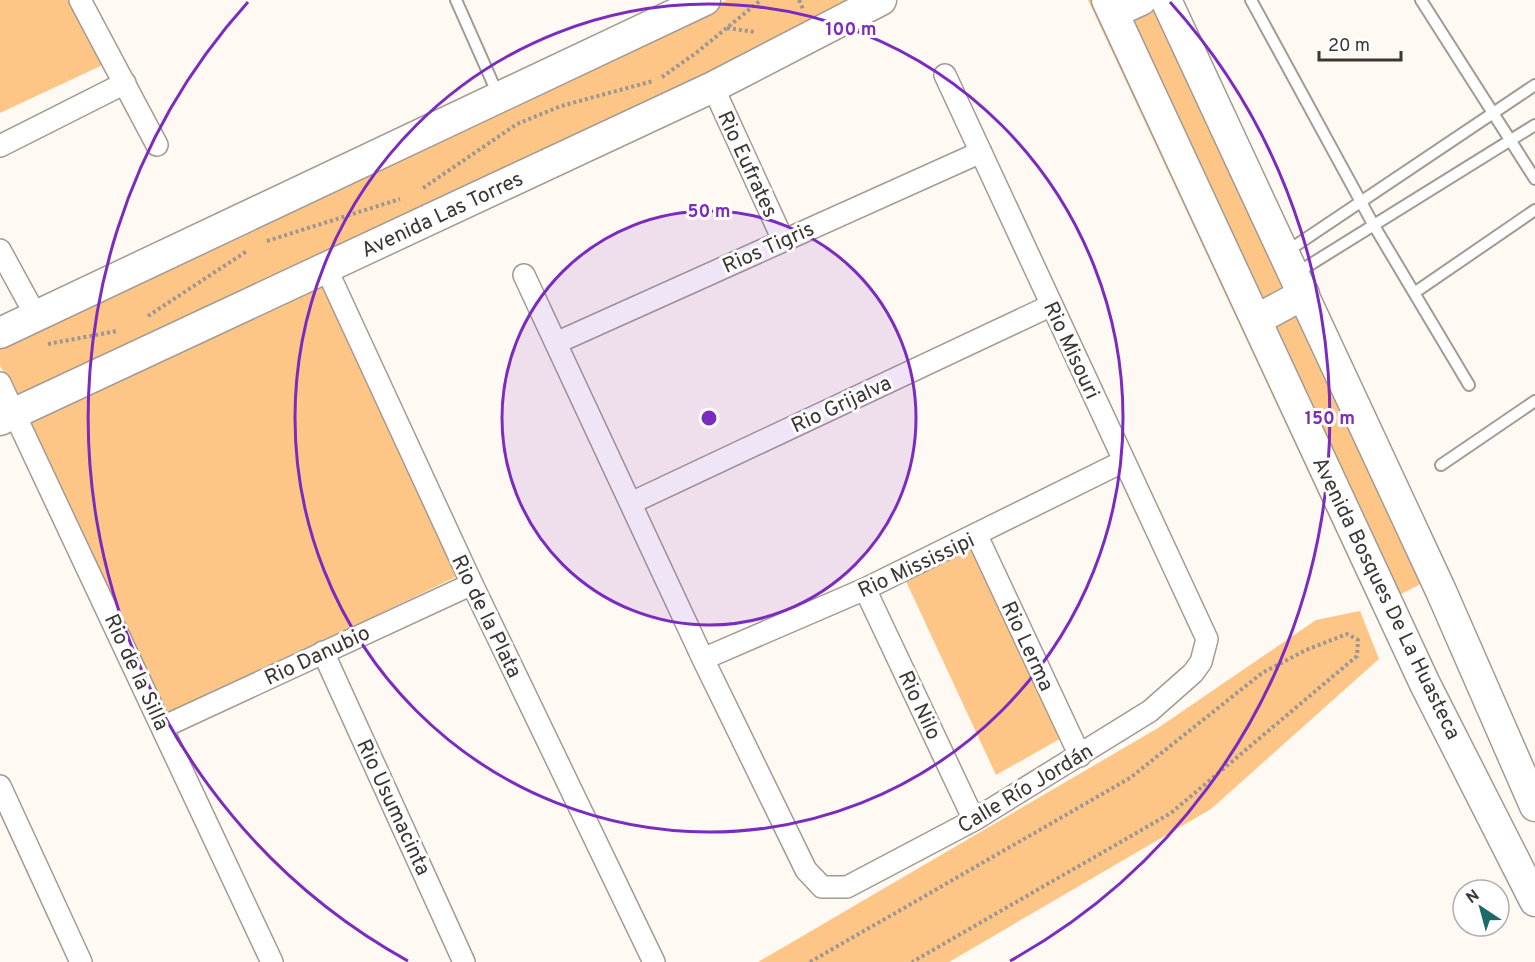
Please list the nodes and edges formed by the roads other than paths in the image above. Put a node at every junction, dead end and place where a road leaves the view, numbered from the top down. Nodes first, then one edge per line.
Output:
1 (80, 0) edge
2 (456, 0) edge
3 (705, 0) edge
4 (881, 0) edge
5 (1141, 0) edge
6 (1166, 0) edge
7 (1251, 0) edge
8 (1421, 0) edge
9 (1110, 7) edge
10 (945, 75) dead end
11 (125, 83) junction
12 (1535, 85) edge
13 (713, 87) junction
14 (499, 97) junction
15 (1495, 112) junction
16 (1535, 124) edge
17 (1510, 141) junction
18 (157, 145) dead end
19 (0, 146) edge
20 (981, 152) junction
21 (1535, 179) edge
22 (1361, 200) junction
23 (1535, 210) edge
24 (1373, 224) junction
25 (783, 240) junction
26 (0, 250) edge
27 (326, 268) junction
28 (1295, 274) junction
29 (524, 275) dead end
30 (1414, 292) junction
31 (1052, 305) junction
32 (36, 316) junction
33 (1256, 320) junction
34 (0, 333) edge
35 (556, 343) junction
36 (0, 383) edge
37 (1469, 385) dead end
38 (1535, 401) edge
39 (7, 417) edge
40 (1124, 461) junction
41 (1441, 465) dead end
42 (631, 503) junction
43 (977, 536) junction
44 (472, 584) junction
45 (865, 590) junction
46 (1201, 623) joint
47 (323, 652) junction
48 (703, 659) junction
49 (164, 727) junction
50 (1080, 756) junction
51 (2, 798) edge
52 (1535, 806) edge
53 (974, 820) junction
54 (1524, 851) edge
55 (1533, 898) edge
56 (81, 962) edge
57 (272, 962) edge
58 (464, 962) edge
59 (654, 962) edge

1 - 11 street
2 - 14 lane
3 - 14 street
4 - 13 street, Avenida Las Torres
5 - 9 street
6 - 28 street
7 - 22 lane
8 - 15 lane
9 - 33 street, Avenida Bosques De La Huasteca
10 - 20 street, Rio Misouri
11 - 18 street
11 - 19 street
12 - 15 lane
13 - 25 street, Rio Eufrates
13 - 27 street, Avenida Las Torres
14 - 32 street
15 - 17 lane
15 - 22 lane
16 - 17 lane
17 - 21 lane
17 - 24 lane
20 - 25 street, Rios Tigris
20 - 31 street, Rio Misouri
22 - 24 lane
22 - 28 lane
23 - 30 lane
24 - 28 lane
24 - 30 lane
25 - 35 street, Rios Tigris
26 - 32 street
27 - 39 street, Avenida Las Torres
27 - 44 street, Rio de la Plata
28 - 33 street
28 - 52 street
29 - 35 street
30 - 37 lane
31 - 40 street, Rio Misouri
31 - 42 street, Rio Grijalva
32 - 34 street
33 - 54 street, Avenida Bosques De La Huasteca
35 - 42 street
36 - 39 street, Rio de la Silla
38 - 41 lane
39 - 49 street, Rio de la Silla
40 - 43 street, Rio Mississipi
40 - 46 street, Rio Misouri
42 - 48 street
43 - 45 street, Rio Mississipi
43 - 50 street, Rio Lerma
44 - 47 street, Rio Danubio
44 - 59 street, Rio de la Plata
45 - 48 street, Rio Mississipi
45 - 53 street, Rio Nilo
46 - 50 street, Calle Río Jordán
47 - 49 street, Rio Danubio
47 - 58 street, Rio Usumacinta
48 - 53 street, Calle Río Jordán
49 - 57 street, Rio de la Silla
50 - 53 street, Calle Río Jordán
51 - 56 street
54 - 55 street, Avenida Bosques De La Huasteca

